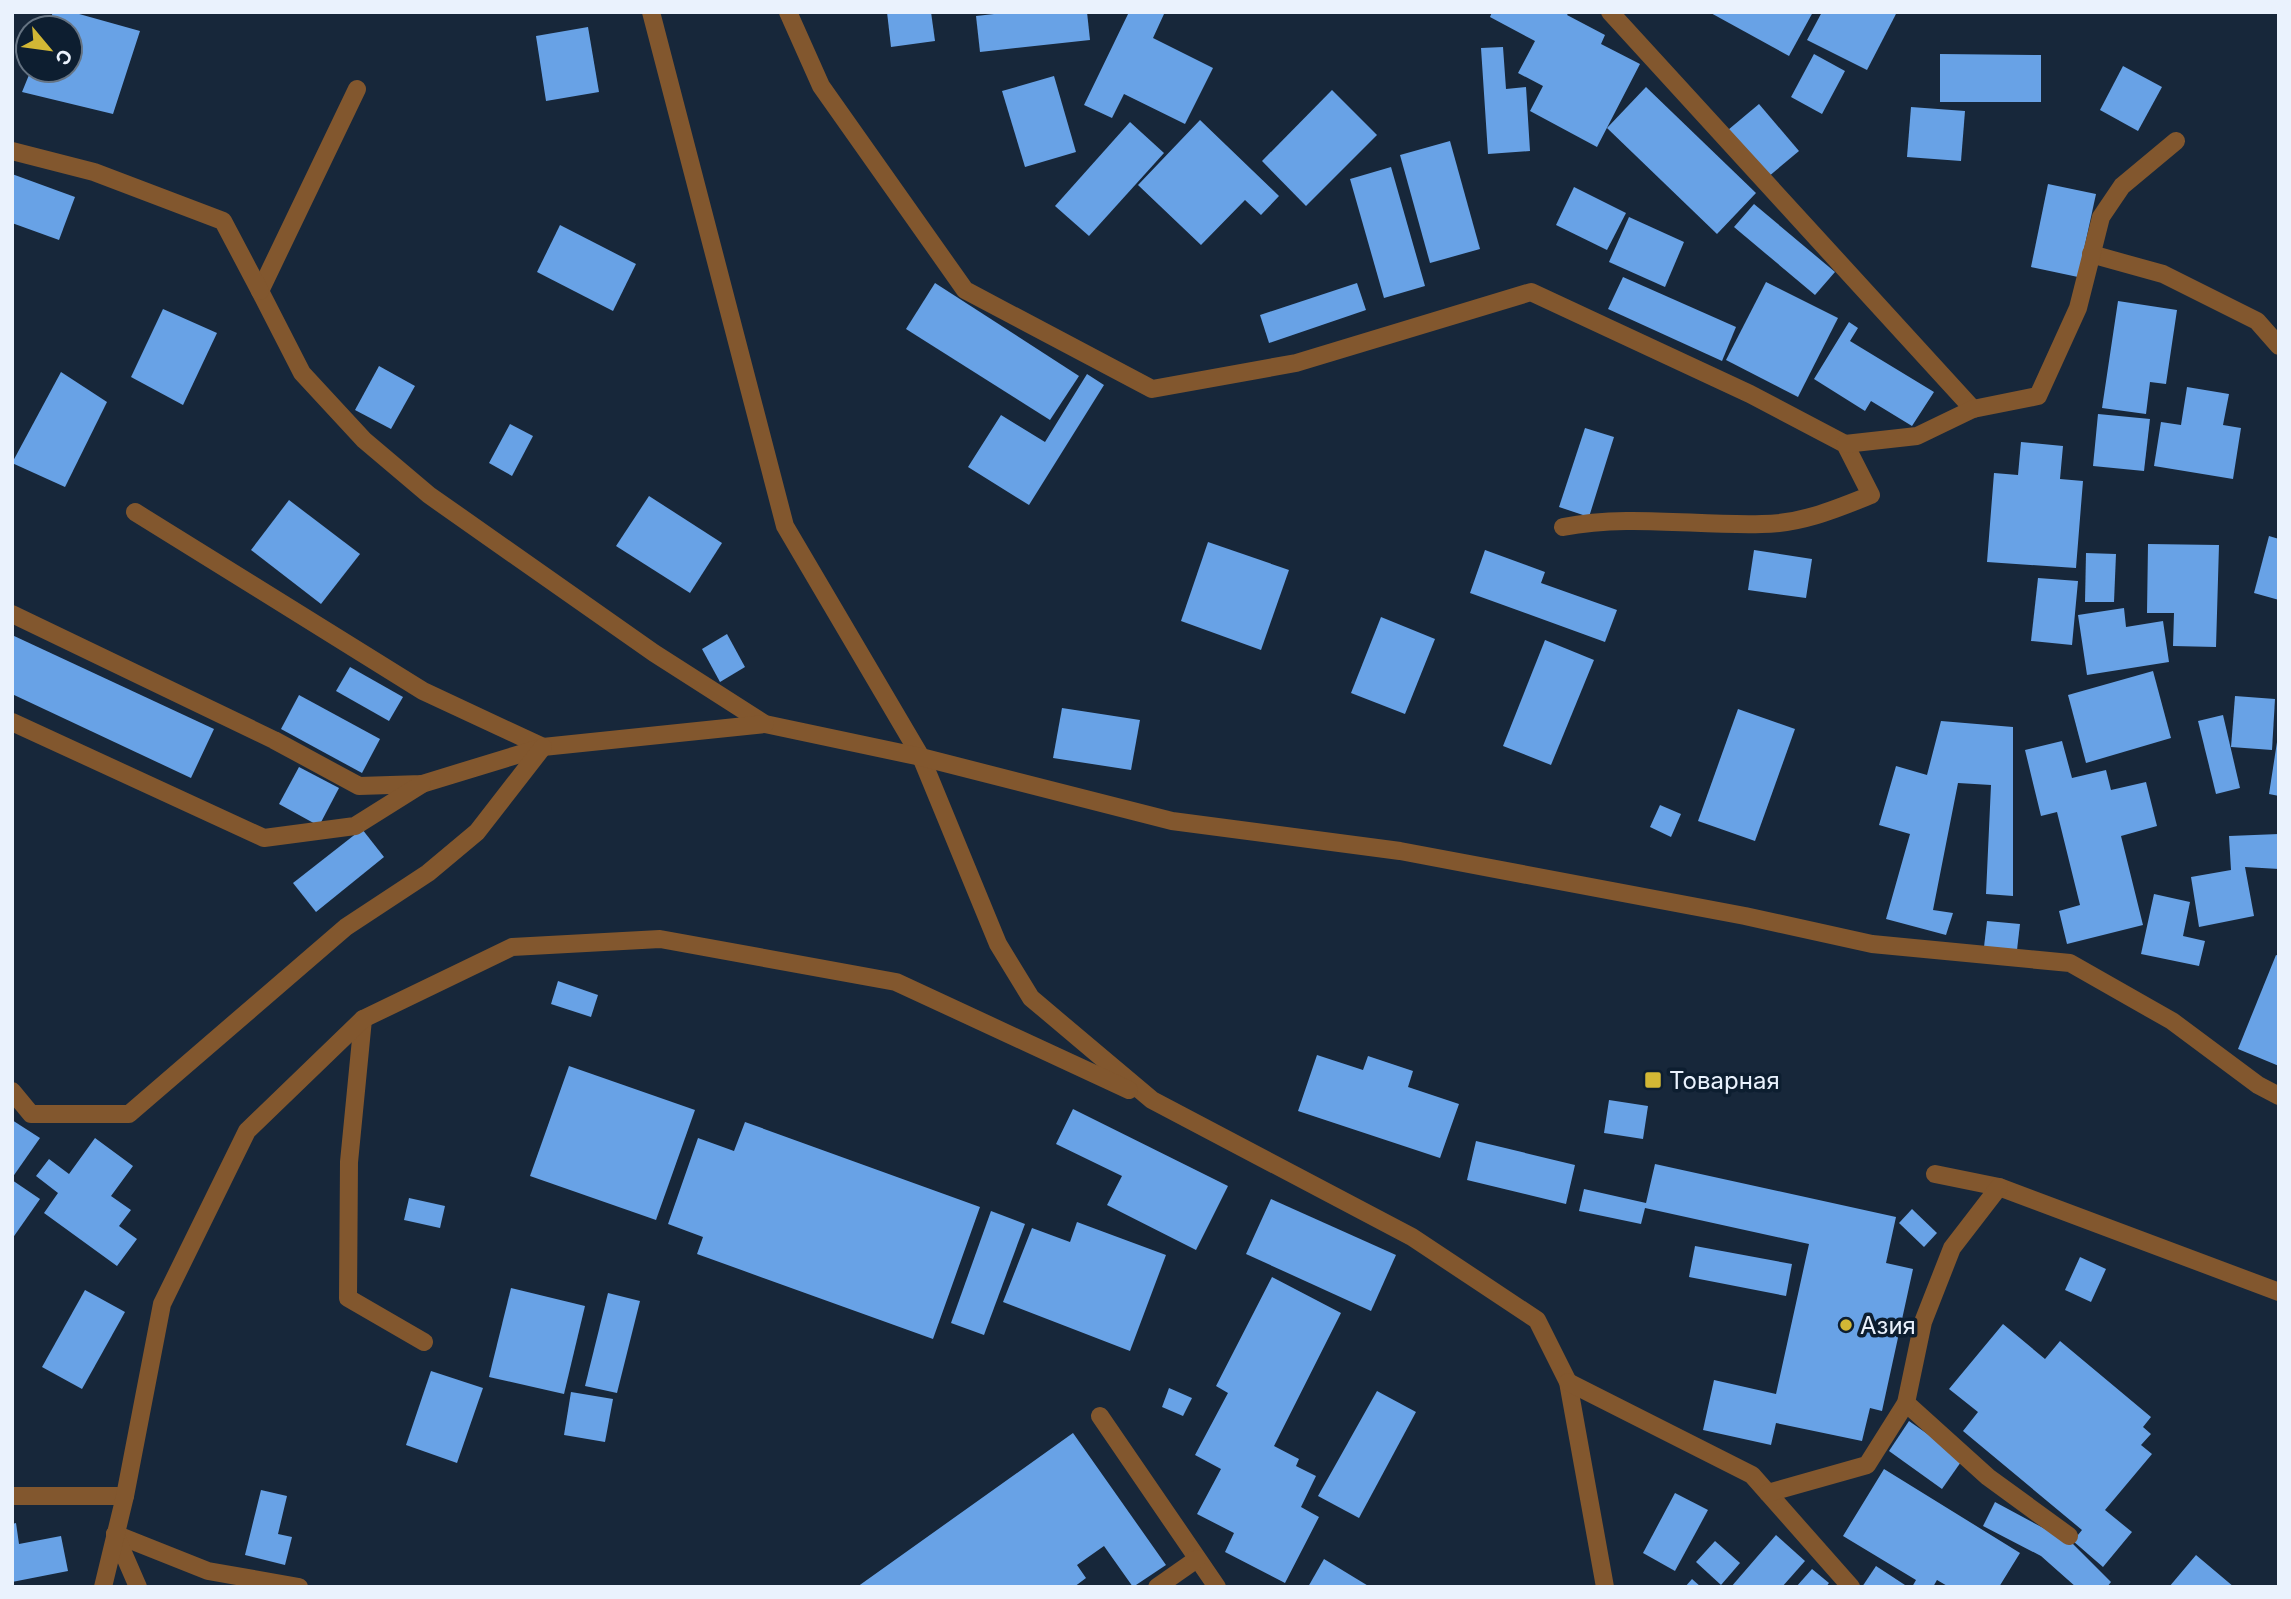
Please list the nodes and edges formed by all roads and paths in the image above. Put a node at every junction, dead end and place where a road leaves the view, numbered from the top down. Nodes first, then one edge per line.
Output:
1 (651, 12) edge
2 (788, 12) edge
3 (1610, 12) edge
4 (357, 89) dead end
5 (2176, 141) dead end
6 (12, 150) edge
7 (2091, 254) junction
8 (260, 291) junction
9 (2279, 346) edge
10 (1973, 409) junction
11 (1845, 444) junction
12 (135, 512) dead end
13 (1563, 527) dead end
14 (12, 614) edge
15 (12, 722) edge
16 (765, 724) junction
17 (543, 747) junction
18 (921, 757) junction
19 (422, 785) junction
20 (363, 1019) junction
21 (12, 1090) edge
22 (2279, 1096) edge
23 (1152, 1100) junction
24 (1935, 1174) dead end
25 (1999, 1187) junction
26 (2279, 1293) edge
27 (424, 1342) dead end
28 (1568, 1382) junction
29 (1906, 1403) junction
30 (1100, 1416) dead end
31 (1768, 1493) junction
32 (12, 1496) edge
33 (125, 1496) junction
34 (116, 1534) junction
35 (2070, 1536) dead end
36 (1197, 1559) junction
37 (103, 1587) edge
38 (138, 1587) edge
39 (299, 1587) edge
40 (1157, 1587) edge
41 (1217, 1587) edge
42 (1605, 1587) edge
43 (1851, 1587) edge

1 - 18 street
2 - 11 street
3 - 10 street
4 - 8 street
5 - 7 street
6 - 8 street
7 - 9 street
7 - 10 street
8 - 16 street
10 - 11 street
11 - 13 street
12 - 17 street
14 - 19 street
15 - 19 street
16 - 17 street
16 - 18 street
17 - 19 street
17 - 21 street
18 - 22 street
18 - 23 street
20 - 23 street
20 - 27 street
20 - 33 street
23 - 28 street
24 - 25 street
25 - 26 street
25 - 29 street
28 - 31 street
28 - 42 street
29 - 31 street
29 - 35 street
30 - 36 street
31 - 43 street
32 - 33 street
33 - 34 street
34 - 37 street
34 - 38 street
34 - 39 street
36 - 40 street
36 - 41 street

